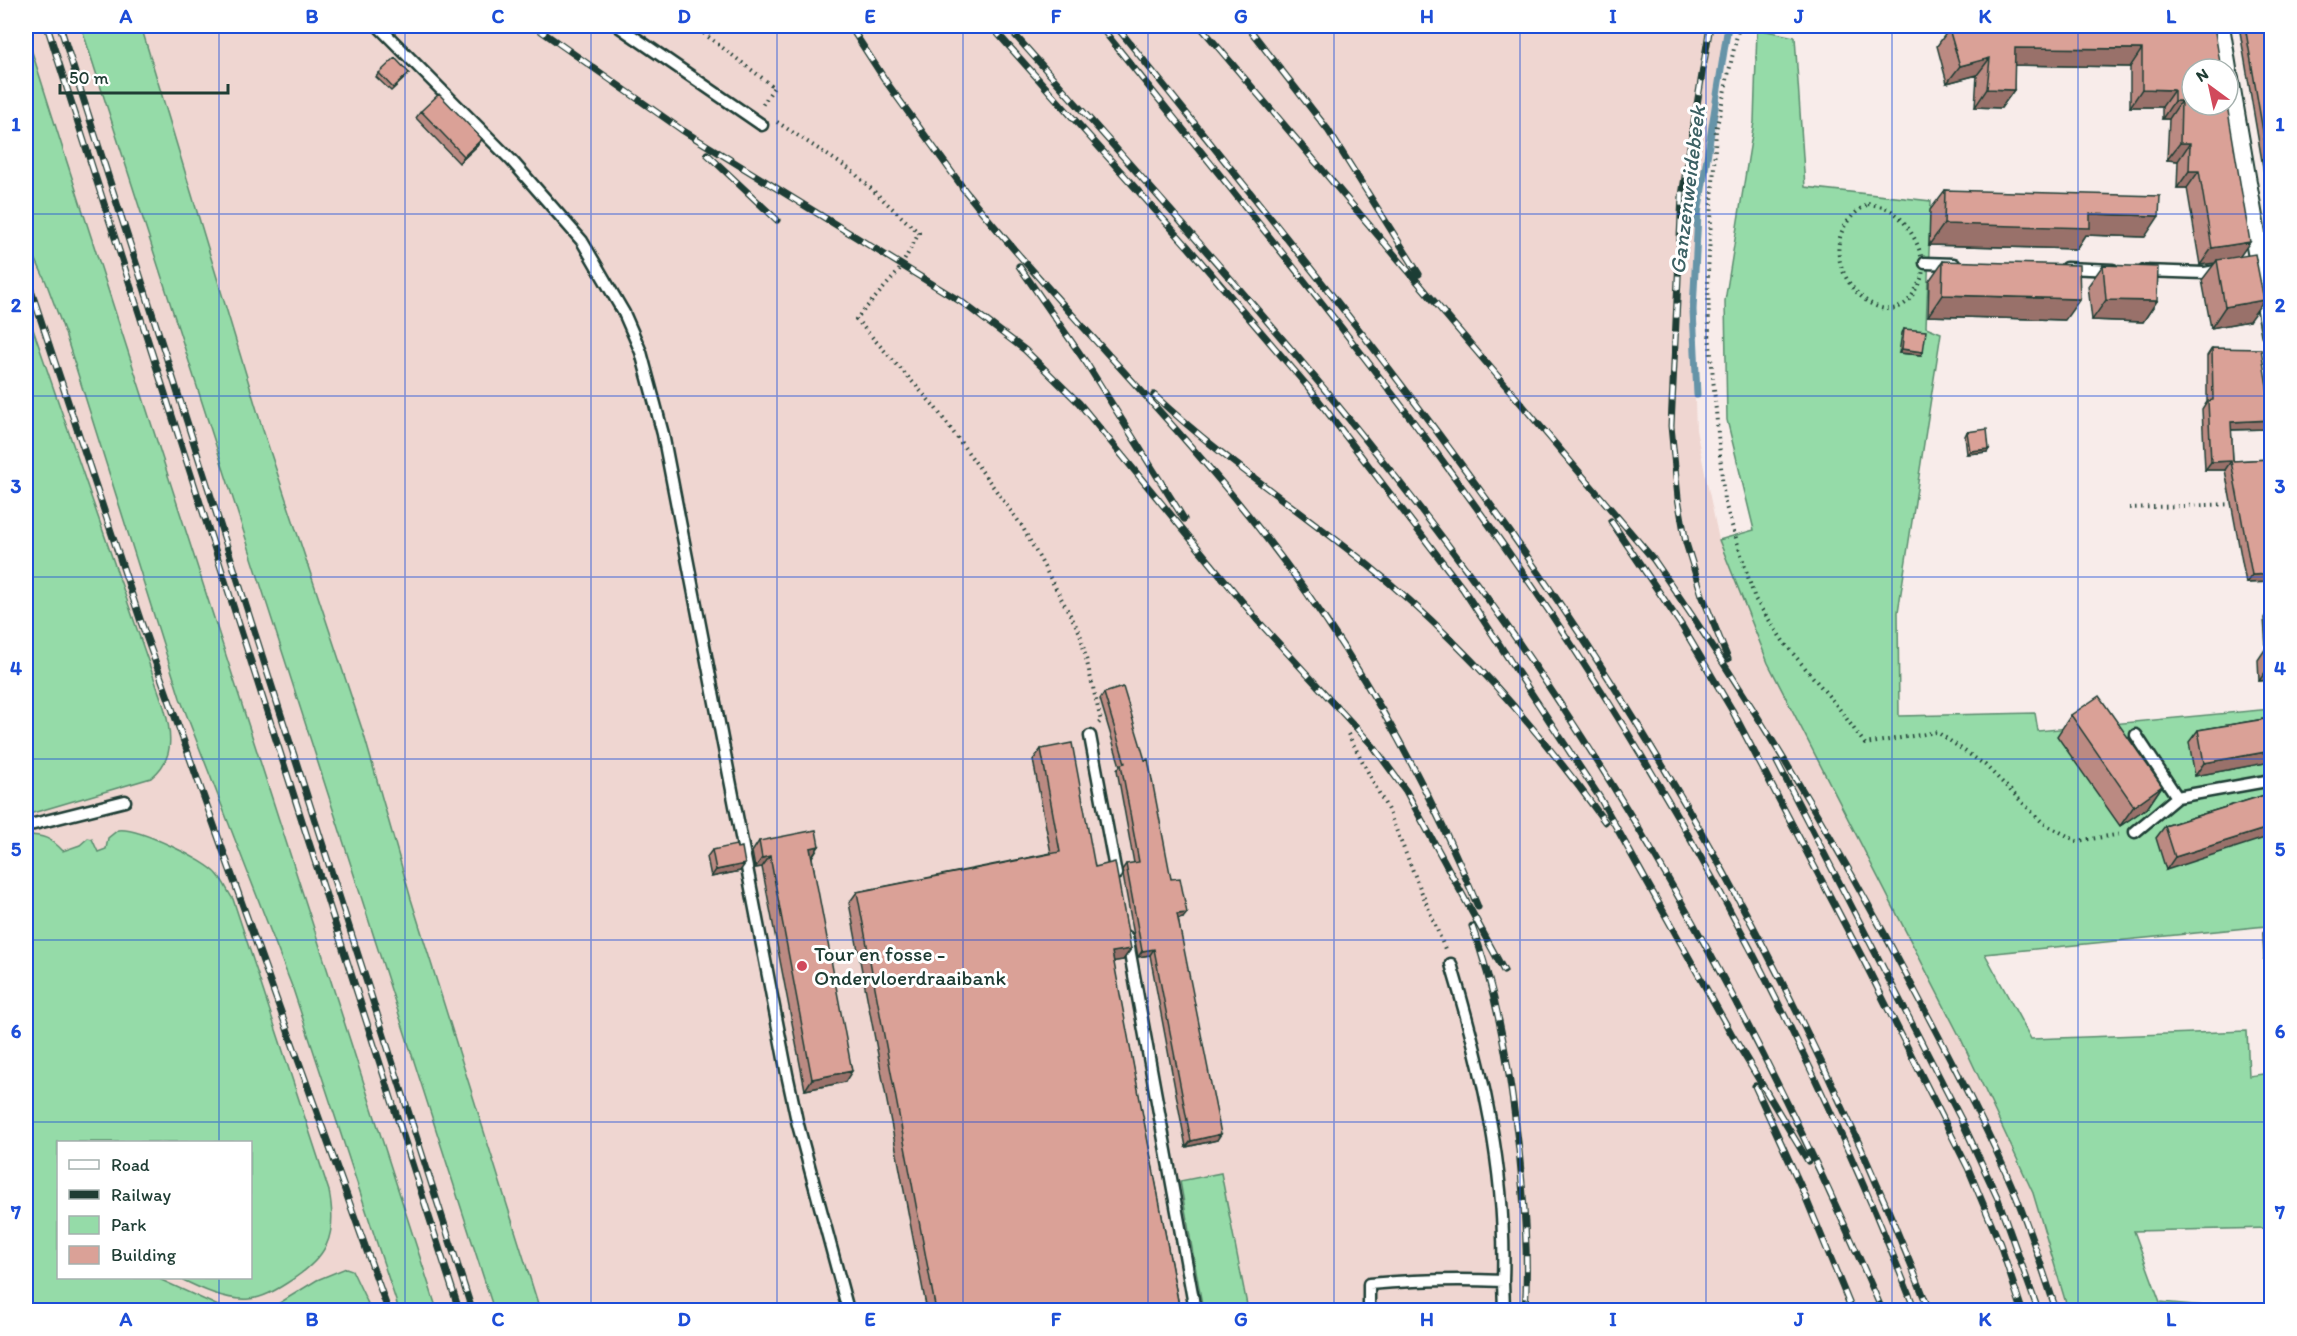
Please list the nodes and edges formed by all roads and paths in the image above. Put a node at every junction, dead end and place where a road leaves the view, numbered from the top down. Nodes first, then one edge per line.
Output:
1 (378, 26) edge
2 (618, 26) edge
3 (694, 26) edge
4 (1739, 26) edge
5 (2219, 26) edge
6 (2224, 57) edge
7 (2234, 117) edge
8 (762, 125) dead end
9 (1925, 263) junction
10 (1971, 265) edge
11 (2233, 267) edge
12 (2053, 268) edge
13 (2271, 333) edge
14 (2236, 504) edge
15 (2129, 508) dead end
16 (1348, 734) dead end
17 (2136, 735) dead end
18 (1090, 736) joint
19 (2271, 780) edge
20 (2177, 797) junction
21 (125, 801) dead end
22 (26, 826) edge
23 (2135, 832) joint
24 (1118, 889) edge
25 (1125, 924) edge
26 (1451, 964) joint
27 (1503, 1281) junction
28 (848, 1311) edge
29 (1195, 1311) edge
30 (1369, 1311) edge
31 (1504, 1311) edge

1 - 28 lane
2 - 8 lane
3 - 18 path
4 - 23 path
5 - 6 street
7 - 13 street
9 - 9 path
9 - 10 lane
11 - 12 lane
14 - 15 path
16 - 26 path
17 - 20 lane
18 - 24 lane
19 - 20 lane
20 - 23 lane
21 - 22 lane
25 - 29 lane
26 - 27 lane
27 - 30 lane
27 - 31 lane

